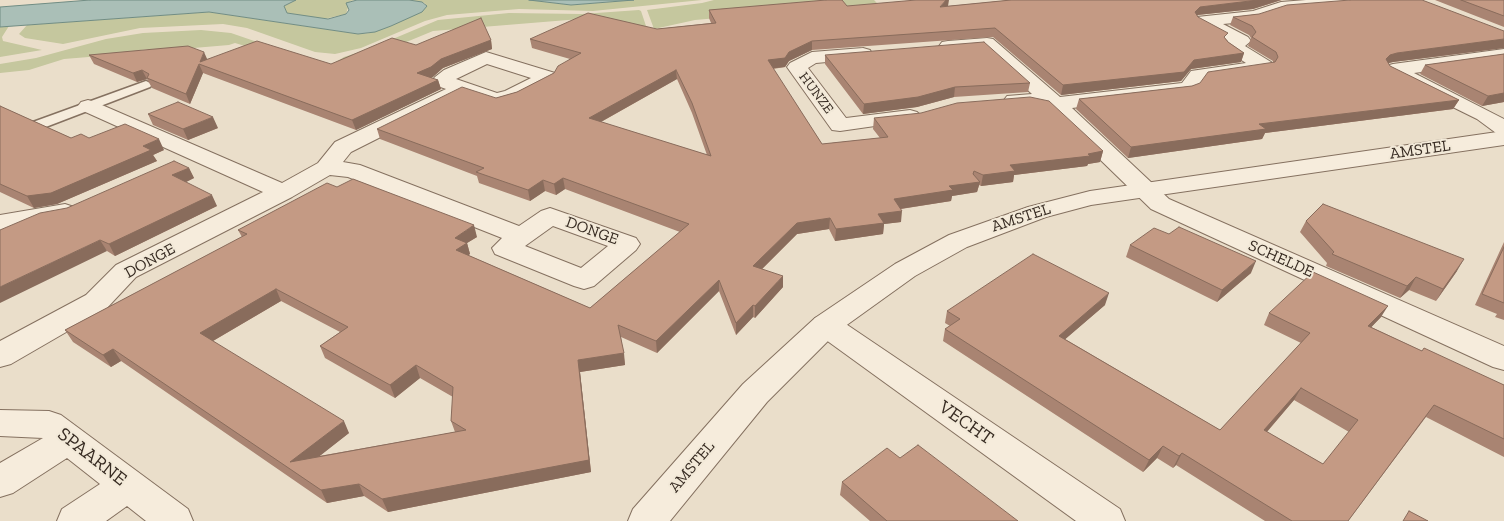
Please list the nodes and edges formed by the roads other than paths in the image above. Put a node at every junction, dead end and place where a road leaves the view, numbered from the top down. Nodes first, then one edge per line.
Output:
1 (1365, 0) edge
2 (929, 48) edge
3 (884, 52) edge
4 (1504, 55) edge
5 (146, 85) edge
6 (463, 88) edge
7 (1000, 101) edge
8 (1056, 104) junction
9 (88, 106) junction
10 (928, 113) edge
11 (38, 125) edge
12 (1504, 128) edge
13 (1504, 138) edge
14 (196, 154) junction
15 (170, 166) edge
16 (326, 168) junction
17 (1144, 190) junction
18 (283, 192) junction
19 (81, 205) edge
20 (0, 223) edge
21 (522, 236) dead end
22 (826, 325) junction
23 (0, 356) edge
24 (1504, 359) edge
25 (0, 423) edge
26 (68, 440) junction
27 (0, 482) edge
28 (128, 485) junction
29 (76, 521) edge
30 (174, 521) edge
31 (647, 521) edge
32 (1106, 521) edge

1 - 8 street
2 - 8 street
3 - 10 street, HUNZE
4 - 12 street
5 - 9 lane
6 - 16 street, DONGE
7 - 8 street
8 - 17 street
9 - 11 lane
9 - 14 street
13 - 17 street, AMSTEL
14 - 15 street
14 - 18 street
16 - 18 street, DONGE
16 - 21 street
17 - 22 street, AMSTEL
17 - 24 street, SCHELDE
18 - 23 street, DONGE
19 - 20 street
22 - 31 street, AMSTEL
22 - 32 street, VECHT
25 - 26 street, SPAARNE
26 - 27 street
26 - 28 street, SPAARNE
28 - 29 street
28 - 30 street, SPAARNE

